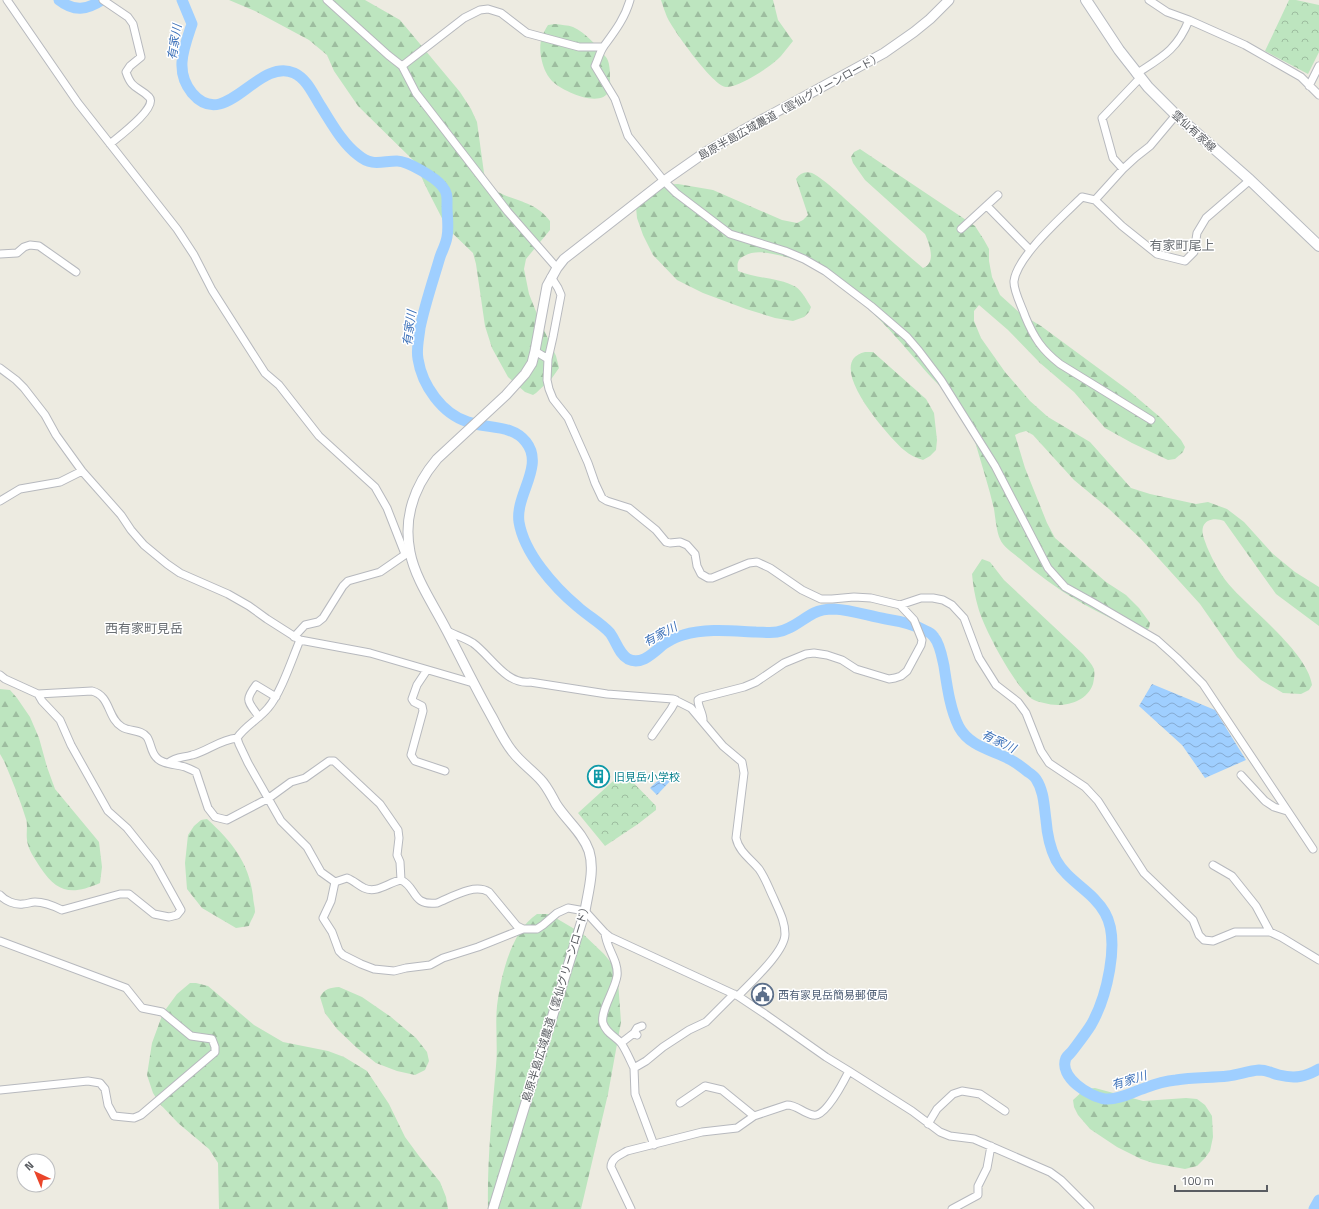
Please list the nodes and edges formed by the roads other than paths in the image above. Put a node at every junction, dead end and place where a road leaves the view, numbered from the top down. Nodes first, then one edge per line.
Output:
1 (7, 0) edge
2 (327, 0) edge
3 (630, 0) edge
4 (949, 0) edge
5 (1086, 0) edge
6 (1149, 0) edge
7 (105, 1) edge
8 (1189, 20) junction
9 (603, 47) junction
10 (402, 66) junction
11 (1319, 66) edge
12 (1138, 76) junction
13 (1309, 86) junction
14 (1319, 95) edge
15 (1176, 115) junction
16 (110, 144) junction
17 (1123, 169) junction
18 (1250, 180) junction
19 (664, 181) junction
20 (998, 195) dead end
21 (1095, 200) junction
22 (987, 206) junction
23 (961, 229) dead end
24 (1319, 246) edge
25 (1030, 250) junction
26 (0, 254) edge
27 (557, 268) junction
28 (76, 272) dead end
29 (551, 277) junction
30 (535, 351) junction
31 (548, 359) junction
32 (0, 368) edge
33 (1151, 420) dead end
34 (82, 471) junction
35 (0, 501) edge
36 (407, 553) junction
37 (900, 605) junction
38 (447, 631) junction
39 (297, 639) junction
40 (427, 670) junction
41 (0, 675) edge
42 (473, 683) junction
43 (38, 694) junction
44 (276, 696) junction
45 (676, 700) junction
46 (259, 717) junction
47 (703, 720) junction
48 (652, 736) dead end
49 (237, 738) junction
50 (168, 763) junction
51 (445, 771) dead end
52 (1241, 775) dead end
53 (269, 798) junction
54 (1287, 811) junction
55 (1313, 849) dead end
56 (1213, 864) dead end
57 (401, 880) junction
58 (335, 882) junction
59 (0, 895) edge
60 (585, 911) junction
61 (522, 929) junction
62 (1270, 932) junction
63 (605, 933) junction
64 (0, 940) edge
65 (1319, 960) edge
66 (736, 995) junction
67 (642, 1026) dead end
68 (621, 1043) junction
69 (634, 1068) junction
70 (849, 1071) junction
71 (0, 1090) edge
72 (680, 1103) dead end
73 (1005, 1111) dead end
74 (754, 1116) junction
75 (928, 1124) junction
76 (654, 1145) junction
77 (992, 1146) junction
78 (494, 1206) edge
79 (631, 1209) edge
80 (952, 1209) edge
81 (1090, 1209) edge

1 - 16 street
2 - 10 street
3 - 9 street
4 - 19 street, 島原半島広域農道（雲仙グリーンロード）
5 - 12 main road, 雲仙有家線
6 - 8 street
7 - 16 street
8 - 12 street
8 - 13 street
9 - 10 street
9 - 19 street
10 - 27 street
11 - 13 street
12 - 15 main road, 雲仙有家線
12 - 17 street
13 - 14 street
15 - 17 street
15 - 18 main road, 雲仙有家線
16 - 36 street
17 - 21 street
18 - 21 street
18 - 24 main road, 雲仙有家線
19 - 27 street, 島原半島広域農道（雲仙グリーンロード）
19 - 54 street
20 - 22 street
21 - 25 street
22 - 23 street
22 - 25 street
25 - 33 street
26 - 28 street
27 - 29 street, 島原半島広域農道（雲仙グリーンロード）
29 - 30 street, 島原半島広域農道（雲仙グリーンロード）
29 - 31 street
30 - 31 street
30 - 36 street, 島原半島広域農道（雲仙グリーンロード）
31 - 37 street
32 - 34 street
34 - 35 street
34 - 39 street
36 - 38 street, 島原半島広域農道（雲仙グリーンロード）
36 - 39 street
37 - 47 street
37 - 62 street
38 - 42 street, 島原半島広域農道（雲仙グリーンロード）
38 - 45 street
39 - 40 street
39 - 44 street
40 - 42 street
40 - 51 street
41 - 43 street
42 - 60 street, 島原半島広域農道（雲仙グリーンロード）
43 - 50 street
43 - 59 street
44 - 46 street
44 - 46 street
45 - 47 street
45 - 48 street
46 - 49 street
47 - 66 street
49 - 50 street
49 - 53 street
50 - 53 street
52 - 54 street
53 - 57 street
53 - 58 street
54 - 55 street
56 - 62 street
57 - 58 street
57 - 61 street
58 - 61 street
60 - 61 street
60 - 63 street
60 - 78 street, 島原半島広域農道（雲仙グリーンロード）
62 - 65 street
63 - 66 street
63 - 68 street
64 - 71 street
66 - 69 street
66 - 70 street
67 - 68 street
68 - 69 street
69 - 76 street
70 - 74 street
70 - 75 street
72 - 74 street
73 - 75 street
74 - 76 street
75 - 77 street
76 - 79 street
77 - 80 street
77 - 81 street

